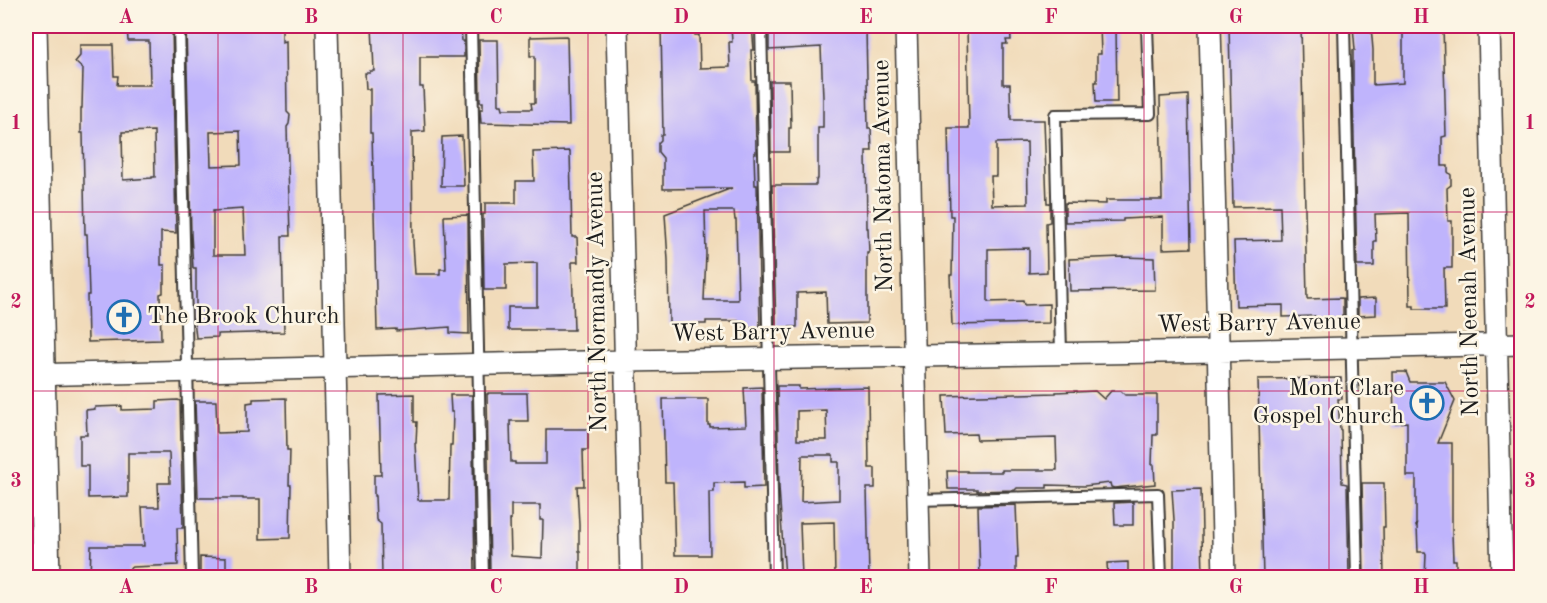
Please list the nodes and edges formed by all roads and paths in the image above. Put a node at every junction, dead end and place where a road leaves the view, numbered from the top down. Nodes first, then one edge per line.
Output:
1 (33, 26) edge
2 (179, 26) edge
3 (327, 26) edge
4 (471, 26) edge
5 (617, 26) edge
6 (761, 26) edge
7 (906, 26) edge
8 (1147, 26) edge
9 (1210, 26) edge
10 (1344, 26) edge
11 (1489, 26) edge
12 (1497, 344) junction
13 (1521, 344) edge
14 (1352, 348) junction
15 (1219, 351) junction
16 (1060, 353) junction
17 (914, 356) junction
18 (768, 358) junction
19 (625, 361) junction
20 (478, 364) junction
21 (335, 367) junction
22 (187, 371) junction
23 (33, 374) edge
24 (917, 500) junction
25 (46, 578) edge
26 (192, 578) edge
27 (340, 578) edge
28 (483, 578) edge
29 (630, 578) edge
30 (774, 578) edge
31 (920, 578) edge
32 (1161, 578) edge
33 (1224, 578) edge
34 (1357, 578) edge
35 (1502, 578) edge

1 - 23 street
2 - 22 lane
3 - 21 street
4 - 20 lane
5 - 19 street, North Normandy Avenue
6 - 18 lane
7 - 17 street, North Natoma Avenue
8 - 16 lane
9 - 15 street
10 - 14 lane
11 - 12 street, North Neenah Avenue
12 - 13 street, West Barry Avenue
12 - 14 street, West Barry Avenue
12 - 35 street, North Neenah Avenue
14 - 15 street, West Barry Avenue
14 - 34 lane
15 - 16 street, West Barry Avenue
15 - 33 street
16 - 17 street, West Barry Avenue
17 - 18 street, West Barry Avenue
17 - 24 street, North Natoma Avenue
18 - 19 street, West Barry Avenue
18 - 30 lane
19 - 20 street, West Barry Avenue
19 - 29 street, North Normandy Avenue
20 - 21 street, West Barry Avenue
20 - 28 lane
21 - 22 street, West Barry Avenue
21 - 27 street
22 - 23 street, West Barry Avenue
22 - 26 lane
23 - 25 street
24 - 31 street, North Natoma Avenue
24 - 32 lane

